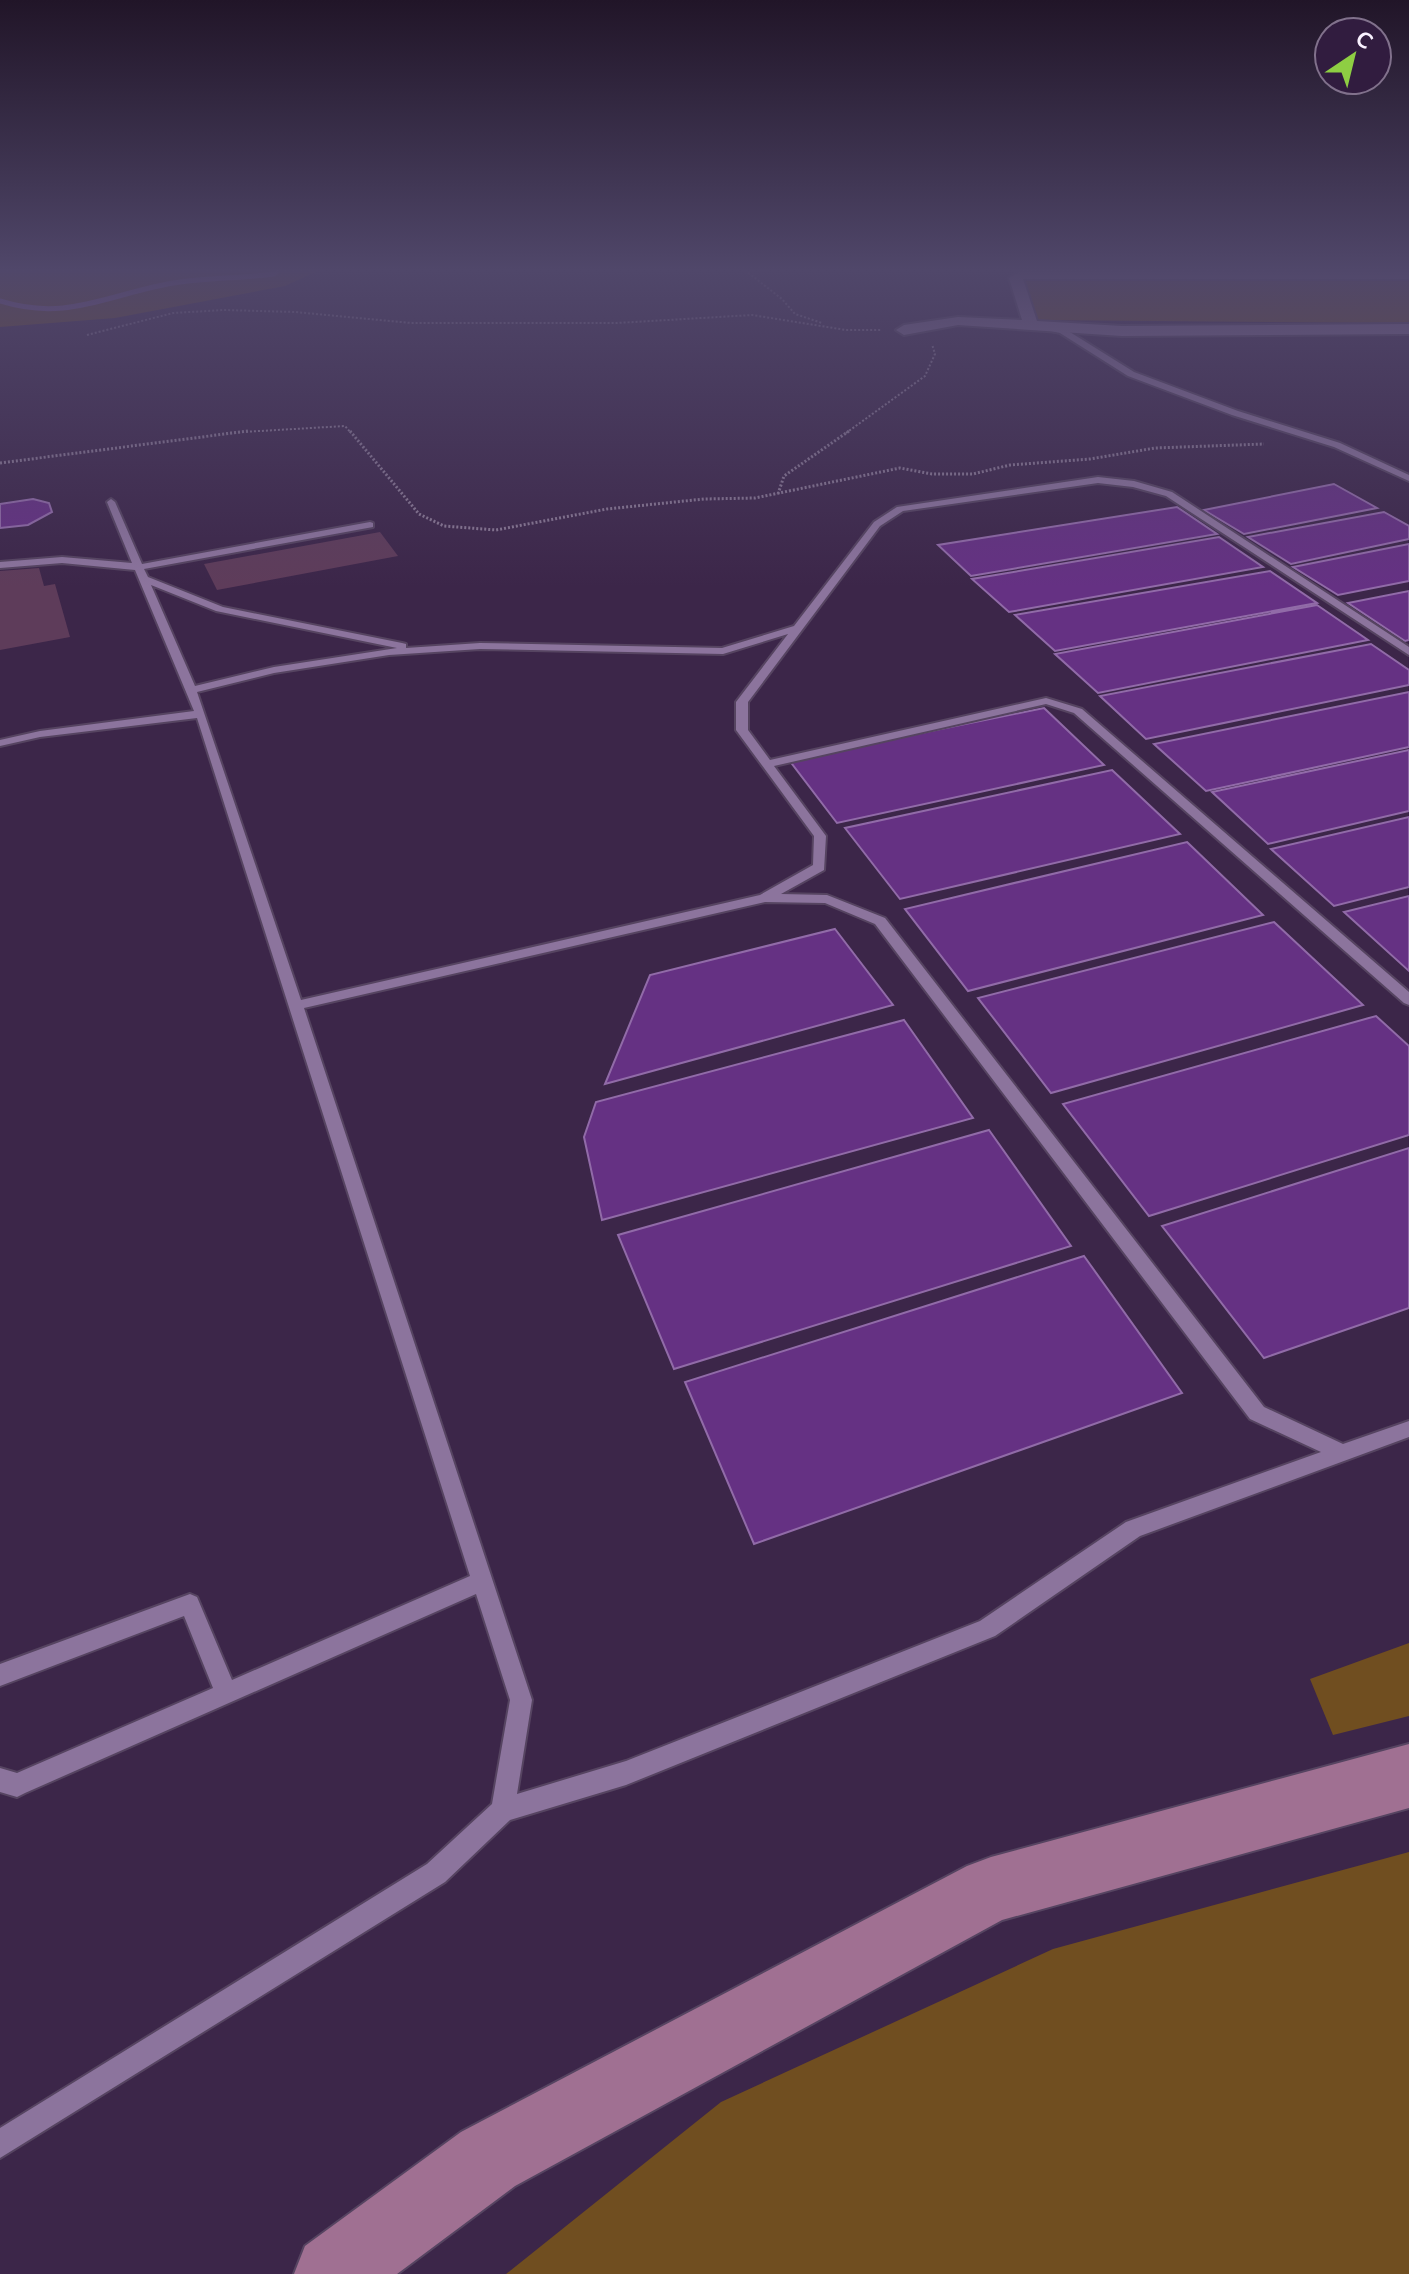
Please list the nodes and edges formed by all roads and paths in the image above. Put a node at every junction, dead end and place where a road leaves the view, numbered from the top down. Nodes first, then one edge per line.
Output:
1 (926, 374) edge
2 (1131, 374) edge
3 (1337, 445) junction
4 (0, 463) edge
5 (1409, 478) edge
6 (778, 494) junction
7 (111, 502) dead end
8 (370, 525) dead end
9 (0, 565) edge
10 (141, 573) junction
11 (798, 628) junction
12 (424, 650) junction
13 (1409, 652) edge
14 (191, 690) junction
15 (201, 714) junction
16 (0, 743) edge
17 (766, 764) junction
18 (764, 898) junction
19 (1409, 1000) edge
20 (298, 1005) junction
21 (1409, 1429) edge
22 (1342, 1453) junction
23 (482, 1581) junction
24 (0, 1675) edge
25 (226, 1693) junction
26 (1409, 1776) edge
27 (0, 1780) edge
28 (503, 1810) junction
29 (0, 2144) edge
30 (333, 2274) edge

1 - 6 path
2 - 3 lane
3 - 5 lane
3 - 6 path
4 - 6 path
7 - 10 lane
8 - 10 lane
9 - 10 lane
10 - 12 lane
10 - 14 lane
11 - 12 lane
11 - 13 lane
11 - 17 lane
12 - 14 lane
14 - 15 lane
15 - 16 lane
15 - 20 lane
17 - 18 lane
17 - 19 lane
18 - 20 lane
18 - 22 lane
20 - 23 lane
21 - 22 lane
22 - 28 lane
23 - 25 lane
23 - 28 lane
24 - 25 lane
25 - 27 lane
26 - 30 main road
28 - 29 lane

